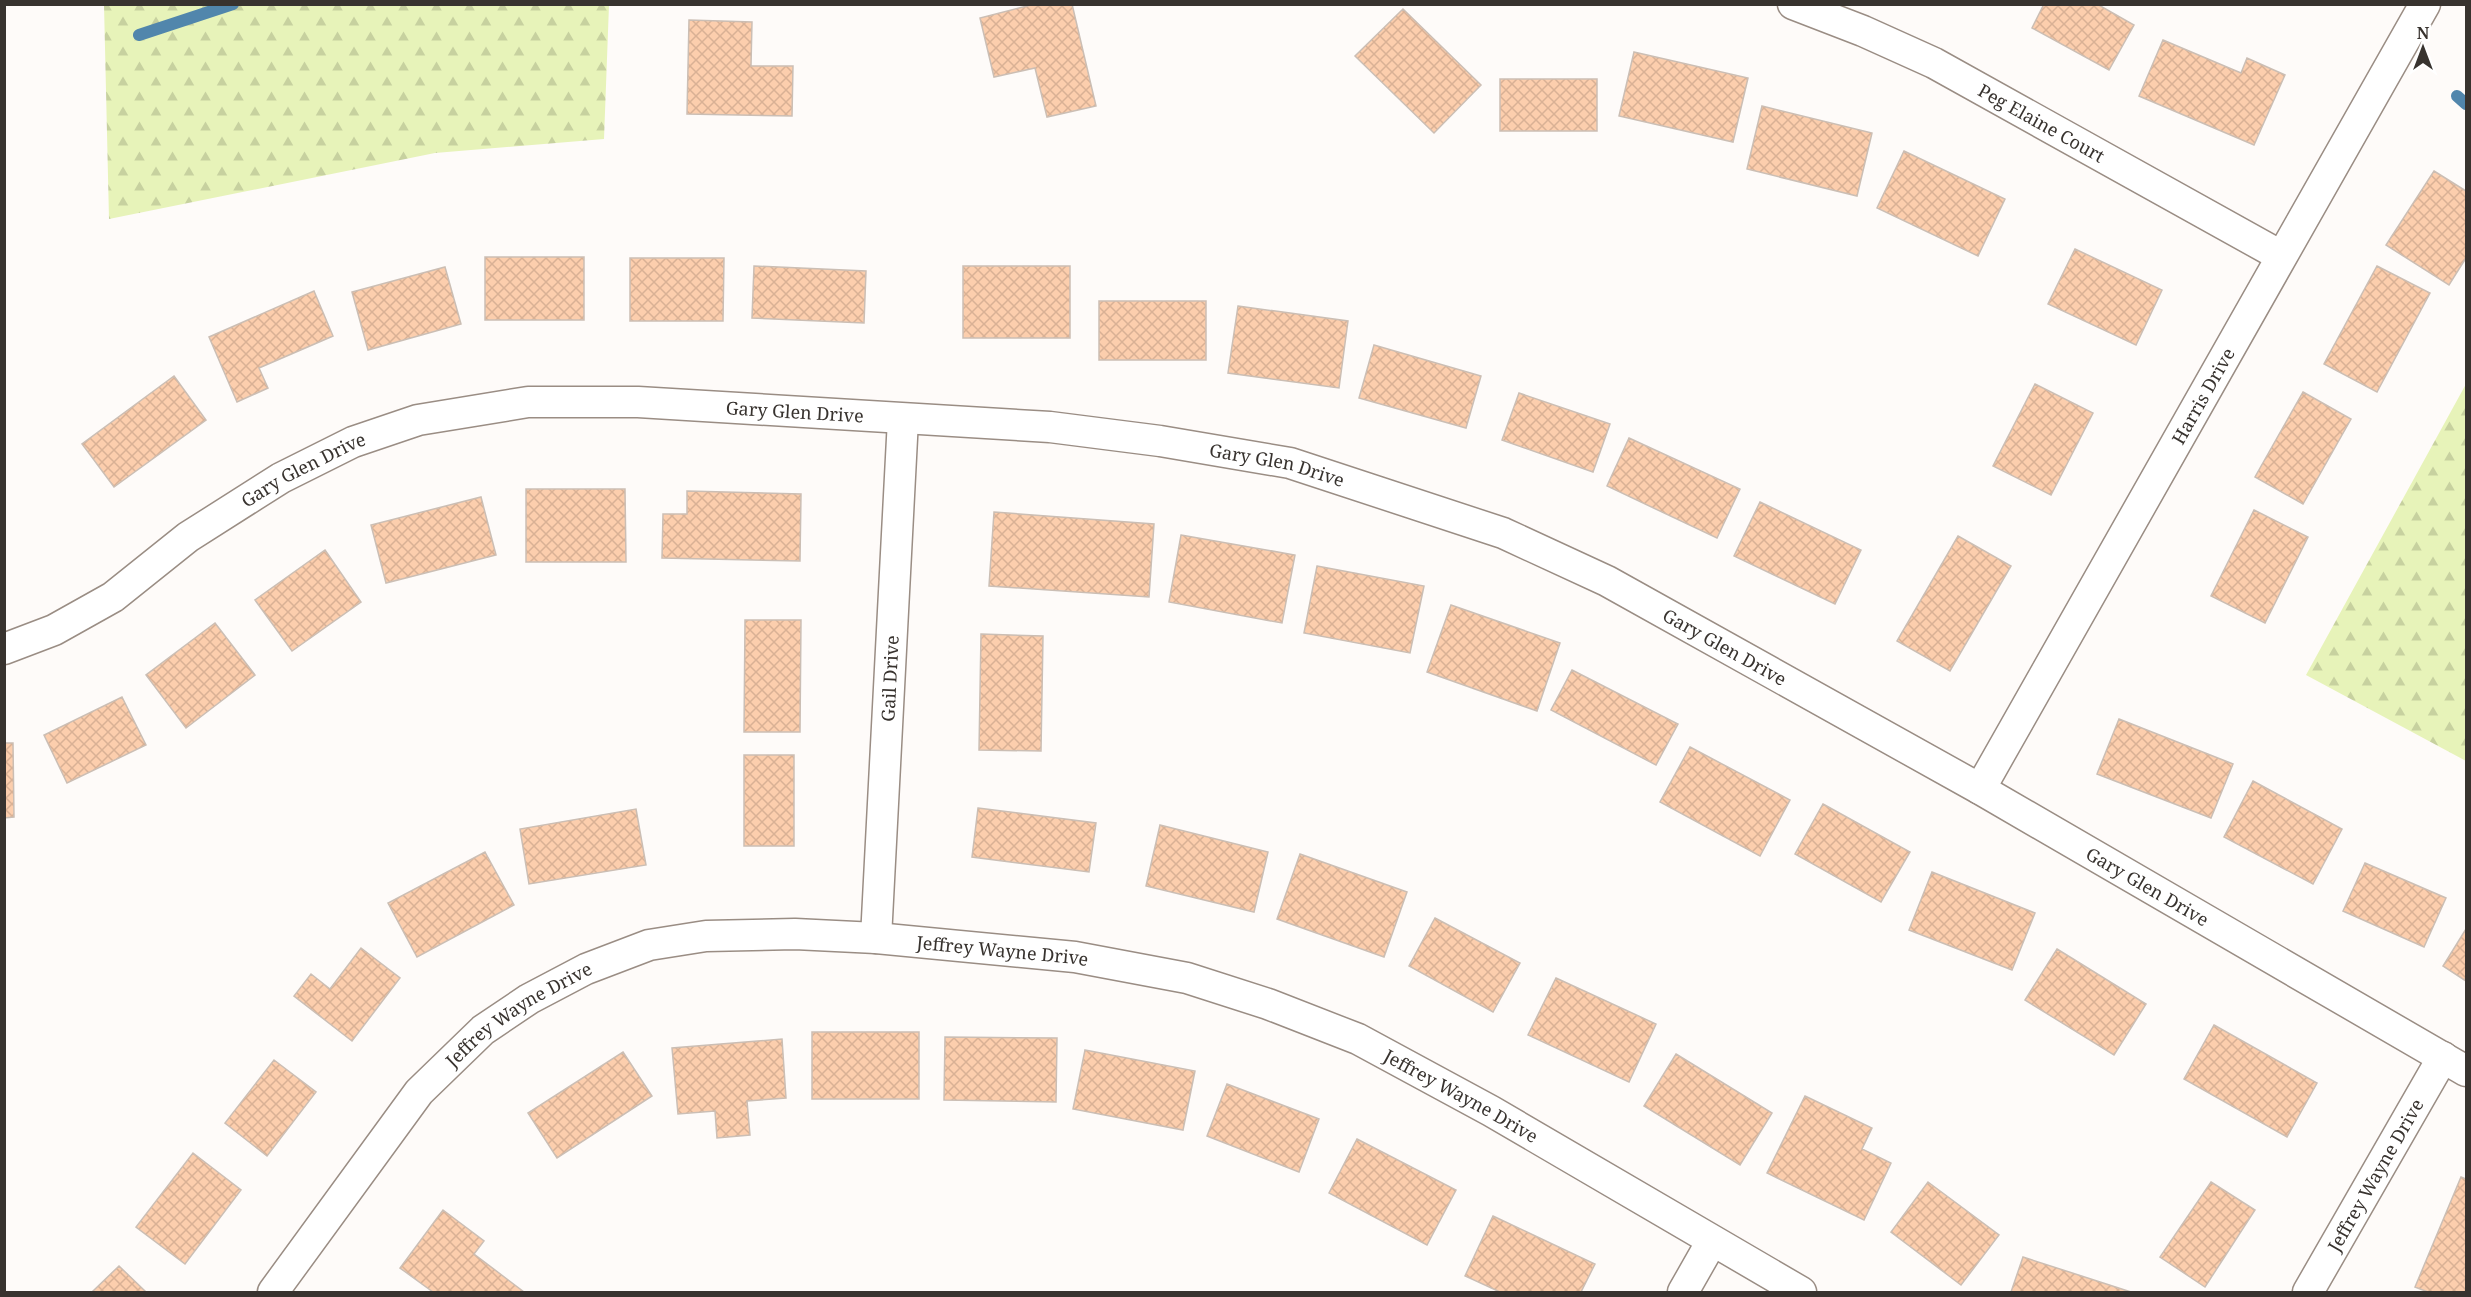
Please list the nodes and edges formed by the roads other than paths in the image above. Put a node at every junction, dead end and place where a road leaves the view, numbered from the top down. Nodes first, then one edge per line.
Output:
1 (1793, 4) edge
2 (2426, 4) edge
3 (2281, 256) junction
4 (903, 419) junction
5 (4, 649) edge
6 (1980, 789) junction
7 (876, 938) junction
8 (2455, 1064) edge
9 (1712, 1241) junction
10 (280, 1290) edge
11 (1683, 1293) edge
12 (1801, 1293) edge
13 (2308, 1293) edge

1 - 3 street, Peg Elaine Court
2 - 3 street, Harris Drive
3 - 6 street, Harris Drive
4 - 5 street, Gary Glen Drive
4 - 6 street, Gary Glen Drive
4 - 7 street, Gail Drive
6 - 8 street, Gary Glen Drive
7 - 9 street, Jeffrey Wayne Drive
7 - 10 street, Jeffrey Wayne Drive
8 - 13 street, Jeffrey Wayne Drive
9 - 11 street
9 - 12 street, Jeffrey Wayne Drive

